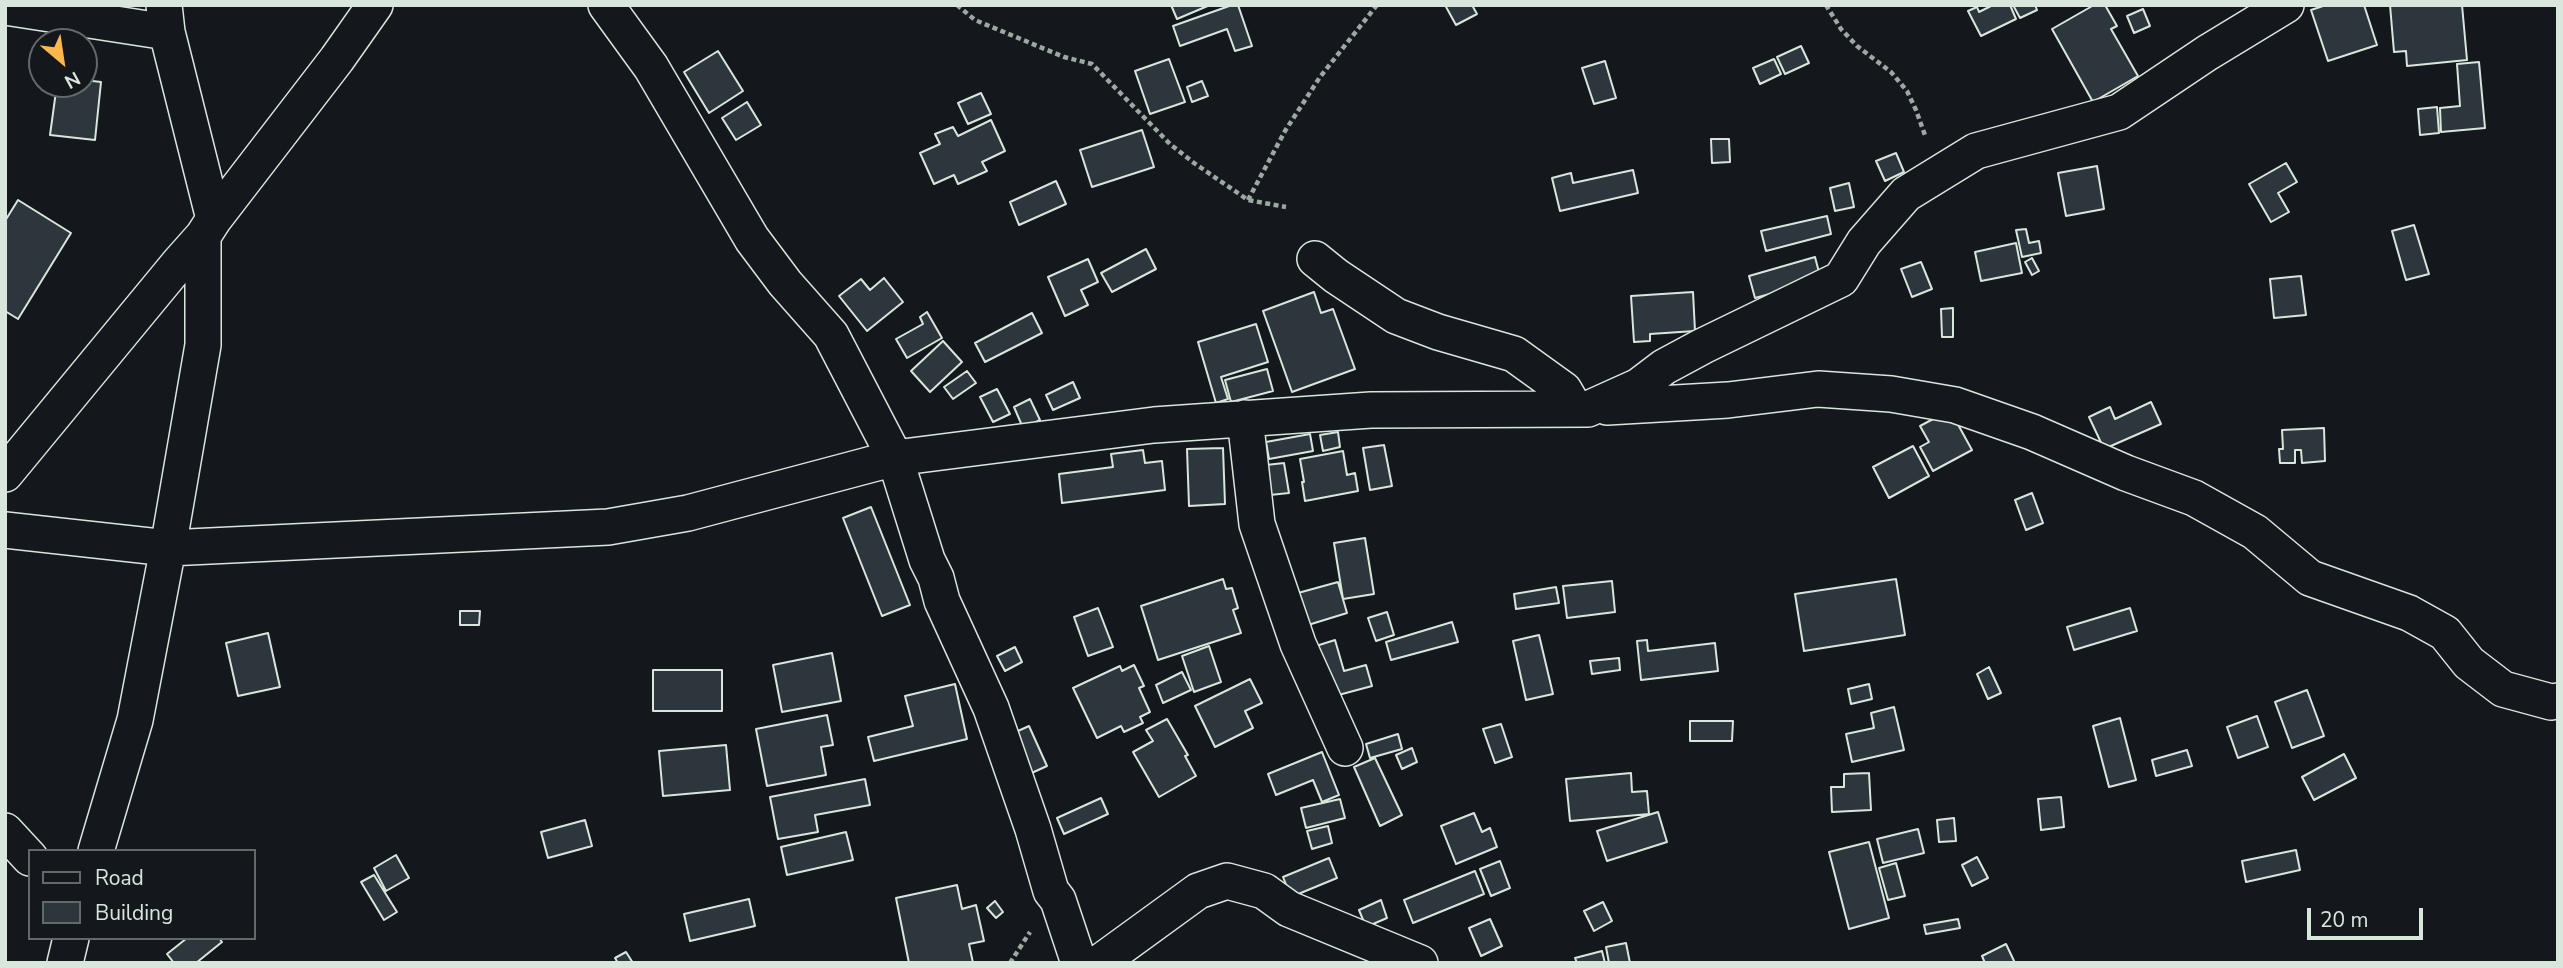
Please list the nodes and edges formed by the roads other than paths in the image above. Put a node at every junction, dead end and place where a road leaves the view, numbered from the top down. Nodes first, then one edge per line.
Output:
1 (375, 5) edge
2 (606, 5) edge
3 (2286, 5) edge
4 (5, 7) edge
5 (166, 19) edge
6 (209, 227) junction
7 (1315, 259) dead end
8 (1582, 409) junction
9 (1245, 418) junction
10 (895, 458) junction
11 (5, 474) edge
12 (5, 530) edge
13 (168, 548) junction
14 (2558, 701) edge
15 (1345, 748) dead end
16 (5, 831) edge
17 (97, 849) edge
18 (28, 856) edge
19 (71, 940) edge
20 (65, 963) edge
21 (1079, 963) edge
22 (1099, 963) edge
23 (1420, 963) edge

1 - 6 street
2 - 10 street
3 - 8 street
4 - 5 street
5 - 6 street
6 - 11 street
6 - 13 street
7 - 8 street
8 - 9 street
8 - 14 street
9 - 10 street
9 - 15 street
10 - 13 street
10 - 21 street
12 - 13 street
13 - 17 street
16 - 18 street
19 - 20 street
22 - 23 street

